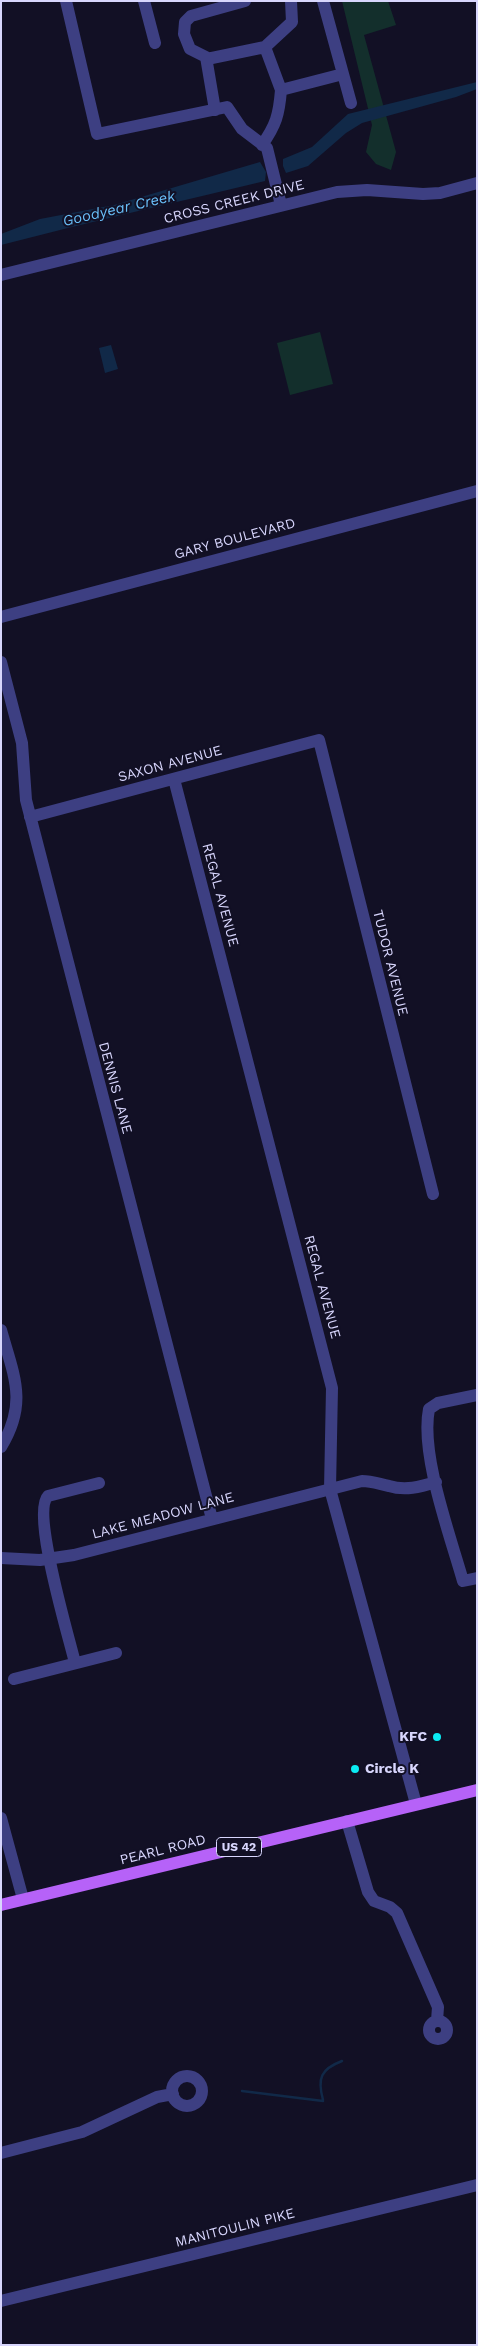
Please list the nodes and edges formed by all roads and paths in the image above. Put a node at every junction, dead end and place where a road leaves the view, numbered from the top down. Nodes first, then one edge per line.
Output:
1 (66, 1) edge
2 (144, 1) edge
3 (245, 1) edge
4 (291, 1) edge
5 (324, 1) edge
6 (155, 43) dead end
7 (265, 47) junction
8 (207, 60) junction
9 (343, 74) junction
10 (281, 90) junction
11 (351, 102) dead end
12 (215, 110) junction
13 (262, 145) junction
14 (477, 183) edge
15 (281, 205) junction
16 (1, 275) edge
17 (477, 491) edge
18 (1, 617) edge
19 (1, 662) edge
20 (318, 740) joint
21 (174, 779) junction
22 (30, 817) junction
23 (433, 1194) dead end
24 (1, 1330) edge
25 (477, 1395) edge
26 (1, 1447) edge
27 (436, 1482) junction
28 (99, 1483) dead end
29 (330, 1489) junction
30 (212, 1519) junction
31 (1, 1558) edge
32 (48, 1559) junction
33 (477, 1578) edge
34 (116, 1653) dead end
35 (75, 1663) junction
36 (14, 1679) dead end
37 (477, 1790) edge
38 (416, 1804) junction
39 (1, 1818) edge
40 (347, 1821) junction
41 (23, 1899) junction
42 (1, 1904) edge
43 (437, 2020) dead end
44 (173, 2094) dead end
45 (1, 2153) edge
46 (477, 2185) edge
47 (1, 2301) edge

1 - 12 street
2 - 6 street
3 - 8 street
4 - 7 street
5 - 9 street
7 - 8 street
7 - 10 street
8 - 12 street
9 - 10 street
9 - 11 street
10 - 13 street
12 - 13 street
13 - 15 street
14 - 15 street, CROSS CREEK DRIVE
15 - 16 street, CROSS CREEK DRIVE
17 - 18 street, GARY BOULEVARD
19 - 22 street, DENNIS LANE
20 - 21 street, SAXON AVENUE
20 - 23 street, TUDOR AVENUE
21 - 22 street, SAXON AVENUE
21 - 29 street, REGAL AVENUE
22 - 30 street, DENNIS LANE
24 - 26 street
25 - 27 street
27 - 29 street, LAKE MEADOW LANE
27 - 33 street
28 - 32 street
29 - 30 street, LAKE MEADOW LANE
29 - 38 street, REGAL AVENUE
30 - 32 street, LAKE MEADOW LANE
31 - 32 street, LAKE MEADOW LANE
32 - 35 street
34 - 35 street
35 - 36 street
37 - 38 main road, PEARL ROAD / US 42
38 - 40 main road, PEARL ROAD / US 42
39 - 41 street
40 - 41 main road, PEARL ROAD / US 42
40 - 43 street
41 - 42 main road, PEARL ROAD / US 42
44 - 45 street
46 - 47 street, MANITOULIN PIKE

